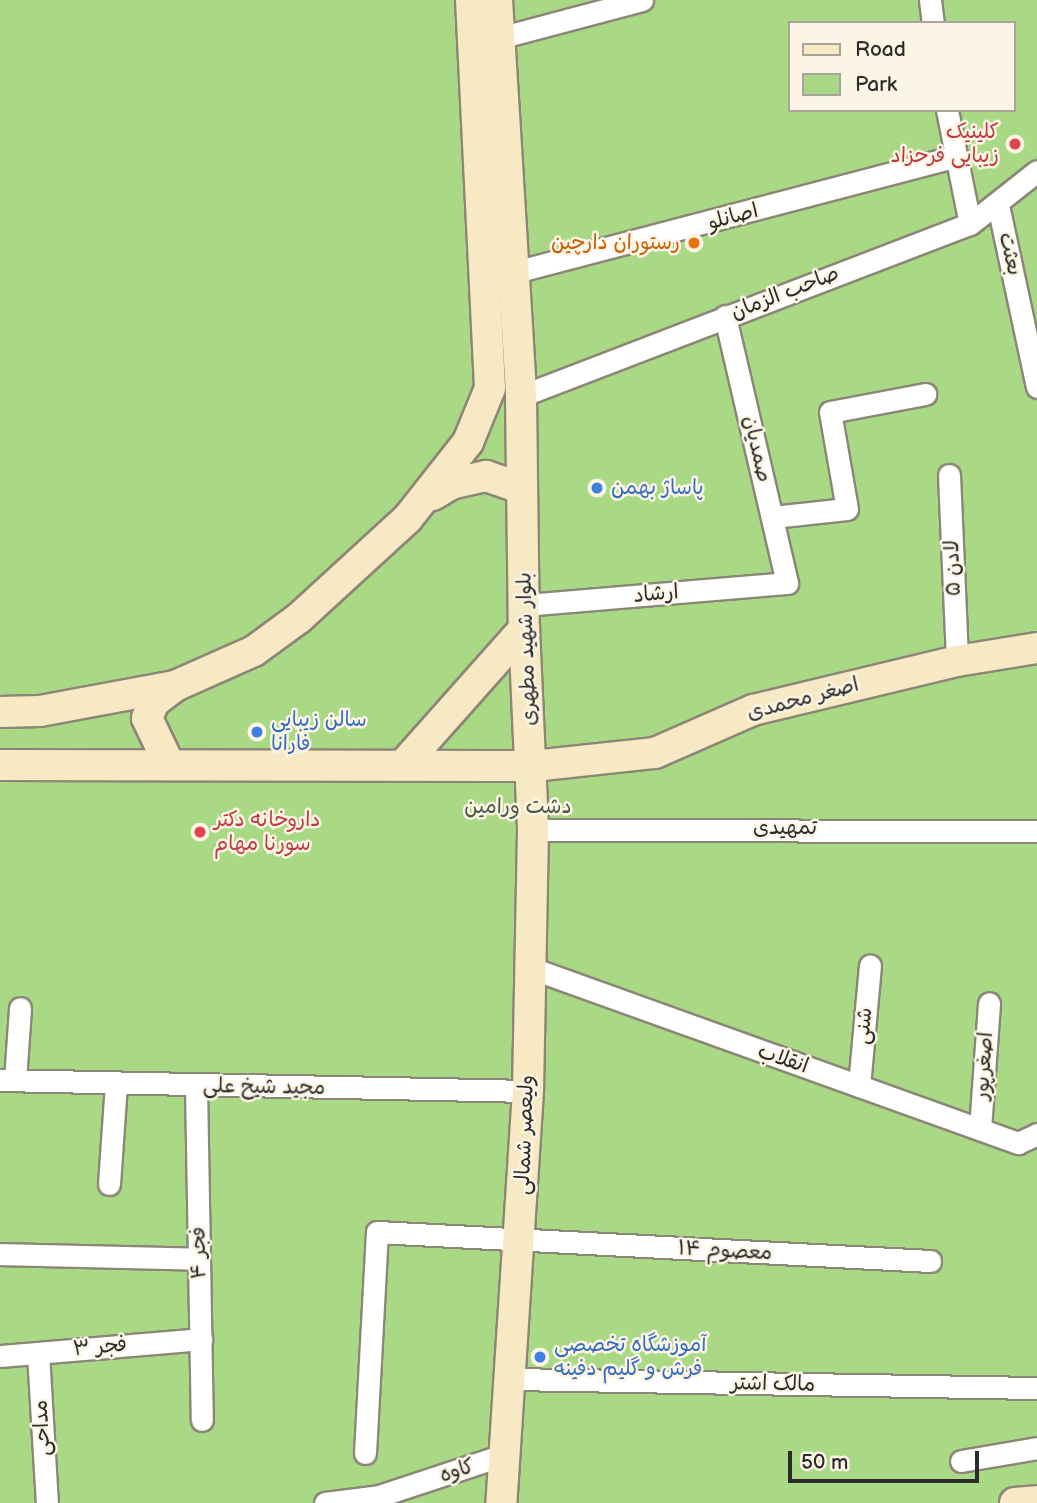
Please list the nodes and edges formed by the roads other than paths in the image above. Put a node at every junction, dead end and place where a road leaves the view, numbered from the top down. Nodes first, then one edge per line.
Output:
1 (471, 0) edge
2 (497, 0) edge
3 (642, 0) edge
4 (930, 0) edge
5 (933, 21) edge
6 (499, 38) junction
7 (947, 112) edge
8 (954, 157) junction
9 (1037, 171) edge
10 (999, 205) junction
11 (970, 224) junction
12 (511, 274) junction
13 (1031, 313) edge
14 (725, 316) junction
15 (1037, 387) edge
16 (925, 394) dead end
17 (521, 396) junction
18 (949, 475) dead end
19 (520, 488) junction
20 (427, 498) junction
21 (773, 517) junction
22 (787, 583) joint
23 (524, 617) junction
24 (1037, 648) edge
25 (957, 661) junction
26 (175, 686) junction
27 (109, 699) junction
28 (0, 712) edge
29 (106, 764) junction
30 (169, 764) junction
31 (404, 764) junction
32 (0, 765) edge
33 (533, 766) junction
34 (533, 830) junction
35 (1037, 831) edge
36 (870, 966) dead end
37 (528, 967) junction
38 (989, 1003) dead end
39 (20, 1008) dead end
40 (8, 1080) edge
41 (116, 1084) junction
42 (196, 1086) junction
43 (859, 1086) junction
44 (528, 1091) junction
45 (980, 1129) junction
46 (1037, 1134) edge
47 (109, 1184) dead end
48 (520, 1242) junction
49 (0, 1255) edge
50 (199, 1259) junction
51 (930, 1261) dead end
52 (201, 1339) junction
53 (38, 1353) junction
54 (0, 1356) edge
55 (510, 1379) junction
56 (1037, 1388) edge
57 (202, 1420) dead end
58 (1037, 1448) edge
59 (365, 1453) dead end
60 (506, 1454) junction
61 (961, 1461) dead end
62 (1037, 1501) edge
63 (47, 1503) edge
64 (325, 1503) edge
65 (501, 1503) edge
66 (1015, 1503) edge

1 - 20 main road
2 - 6 main road, بلوار شهید مطهری
3 - 6 street
4 - 5 street
6 - 12 main road, بلوار شهید مطهری
7 - 8 street
8 - 11 street
8 - 12 street, اصانلو
9 - 10 street, صاحب الزمان
10 - 11 street, صاحب الزمان
10 - 13 street, بعثت
11 - 14 street, صاحب الزمان
12 - 17 main road, بلوار شهید مطهری
13 - 15 street, بعثت
14 - 17 street, صاحب الزمان
14 - 21 street, صمدیان
16 - 21 street
17 - 19 main road, بلوار شهید مطهری
18 - 25 street, لادن ۵
19 - 20 main road
19 - 23 main road, بلوار شهید مطهری
20 - 26 main road
21 - 22 street, صمدیان
22 - 23 street, ارشاد
23 - 31 main road
23 - 33 main road, بلوار شهید مطهری
24 - 25 main road, اصغر محمدی
25 - 33 main road, اصغر محمدی
26 - 27 main road
26 - 30 main road
27 - 28 main road
27 - 29 main road
29 - 30 main road
29 - 32 main road
30 - 31 main road
31 - 33 main road
33 - 34 main road, ولیعصر شمالی
34 - 35 street, تمهیدی
34 - 37 main road, ولیعصر شمالی
36 - 43 street, شنی
37 - 43 street, انقلاب
37 - 44 main road, ولیعصر شمالی
38 - 45 street, اصغرپور
39 - 40 street
40 - 41 street, مجید شیخ علی
41 - 42 street, مجید شیخ علی
41 - 47 street
42 - 44 street, مجید شیخ علی
42 - 50 street, فجر ۴
43 - 45 street, انقلاب
44 - 48 main road, ولیعصر شمالی
45 - 46 street, انقلاب
48 - 51 street, ۱۴ معصوم
48 - 55 main road, ولیعصر شمالی
48 - 59 street, ۱۴ معصوم
49 - 50 street
50 - 52 street, فجر ۴
52 - 53 street, فجر ۳
52 - 57 street, فجر ۴
53 - 54 street, فجر ۳
53 - 63 street, مداحی
55 - 56 street, مالک اشتر
55 - 60 main road, ولیعصر شمالی
58 - 61 street
60 - 64 street, کاوه
60 - 65 main road, ولیعصر شمالی
62 - 66 main road

